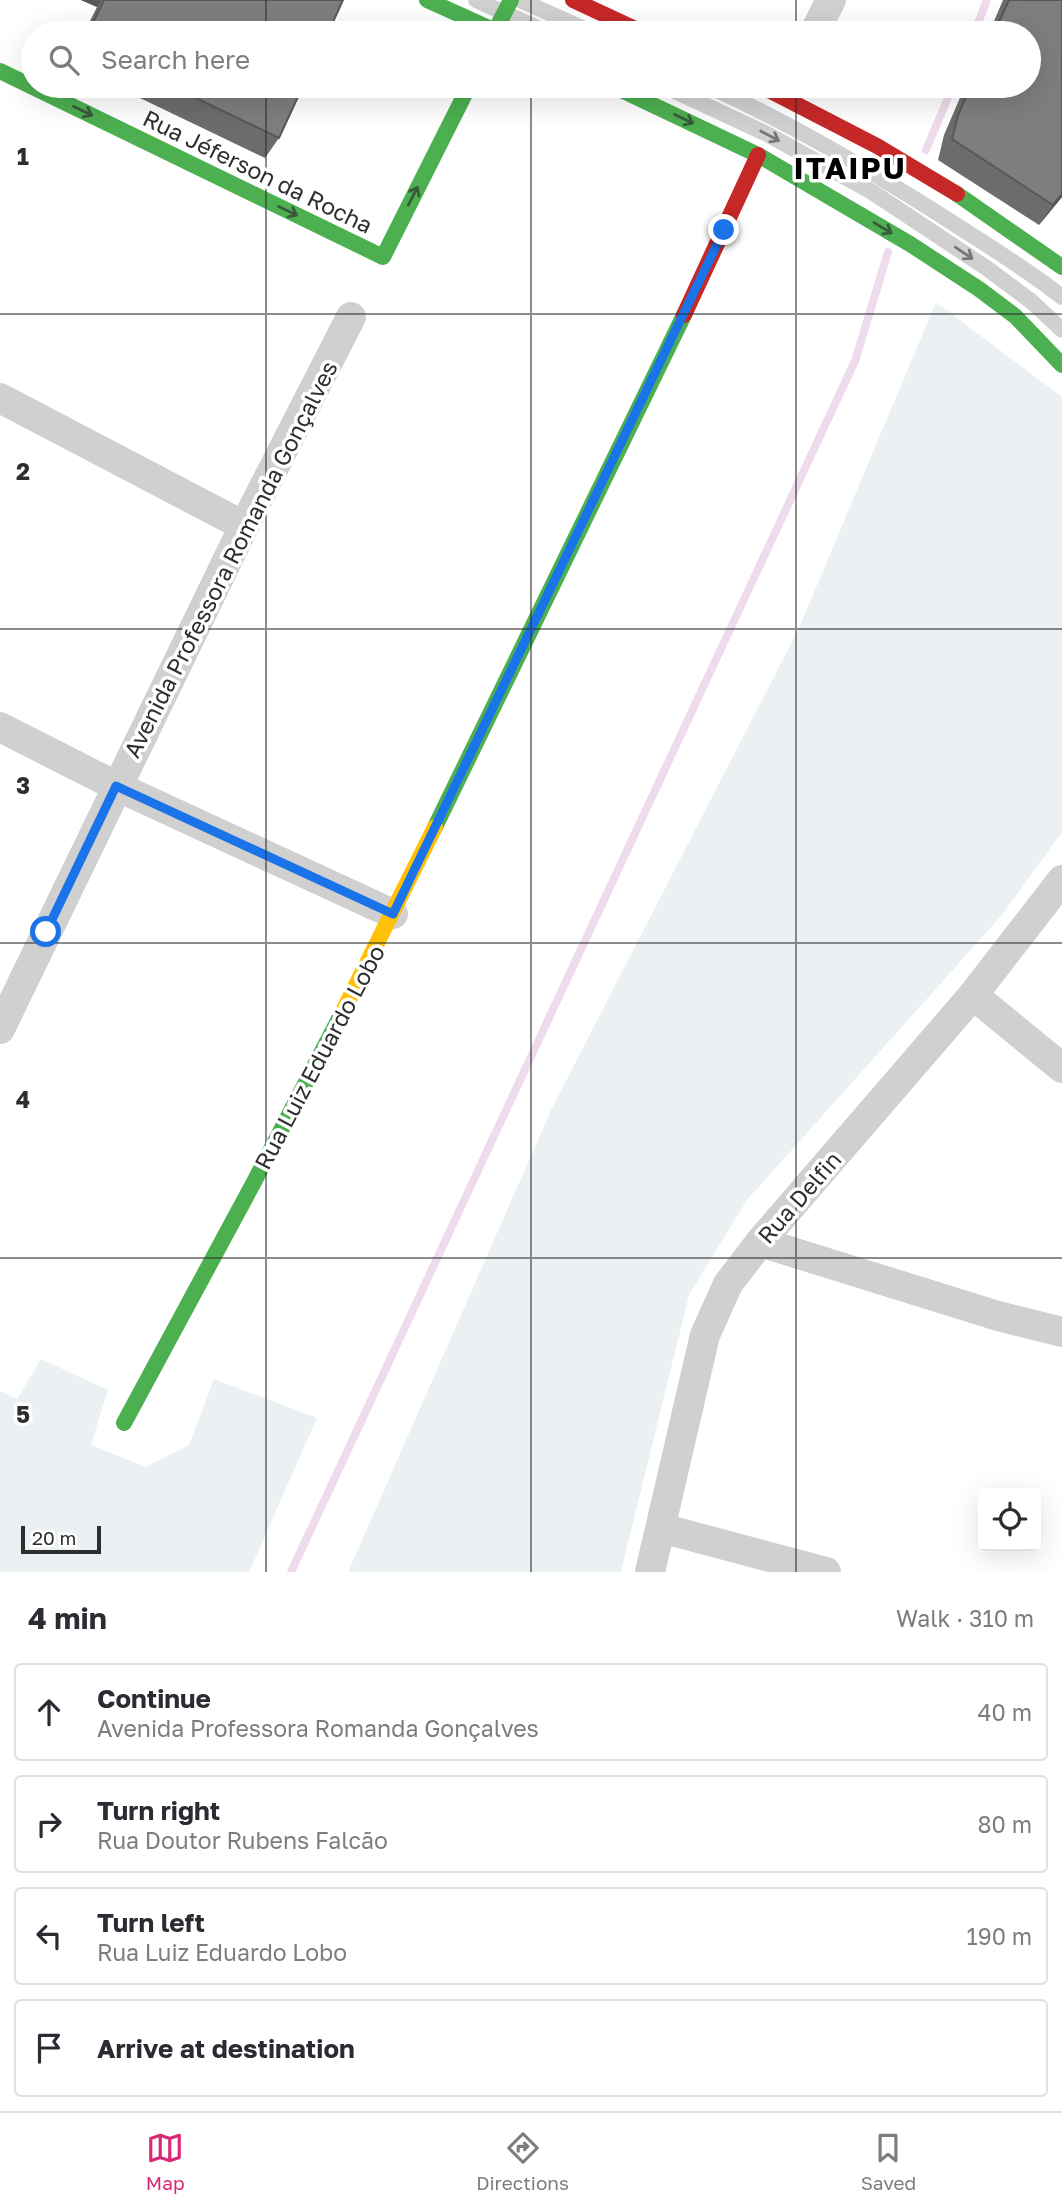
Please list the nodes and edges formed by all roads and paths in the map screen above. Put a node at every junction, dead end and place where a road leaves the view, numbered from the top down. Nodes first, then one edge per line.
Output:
1 (427, 0) edge
2 (476, 0) edge
3 (520, 0) edge
4 (573, 0) edge
5 (831, 0) edge
6 (508, 7) edge
7 (473, 21) edge
8 (530, 21) edge
9 (566, 21) edge
10 (618, 21) edge
11 (820, 21) edge
12 (0, 71) edge
13 (21, 81) edge
14 (56, 98) edge
15 (463, 98) edge
16 (638, 98) edge
17 (690, 98) edge
18 (733, 98) edge
19 (793, 98) edge
20 (758, 155) junction
21 (1062, 267) edge
22 (1062, 297) edge
23 (352, 317) dead end
24 (1062, 330) edge
25 (1062, 365) edge
26 (0, 398) edge
27 (244, 526) junction
28 (0, 727) edge
29 (116, 786) junction
30 (1062, 880) edge
31 (393, 914) junction
32 (973, 995) junction
33 (0, 1029) edge
34 (1062, 1068) edge
35 (760, 1242) junction
36 (1062, 1332) edge
37 (124, 1423) dead end
38 (661, 1528) junction
39 (650, 1572) edge
40 (826, 1572) edge

1 - 7 street
2 - 6 lane
3 - 9 lane
4 - 10 street
5 - 11 street
6 - 8 lane
12 -> 13 street, Rua Jéferson da Rocha
14 -> 15 street, Rua Jéferson da Rocha
16 -> 20 street
17 -> 24 lane
18 - 22 lane
19 - 21 street
20 -> 25 street
20 - 31 street, Rua Luiz Eduardo Lobo
23 - 27 street, Avenida Professora Romanda Gonçalves
26 - 27 street
27 - 29 street, Avenida Professora Romanda Gonçalves
28 - 29 street
29 - 31 street
29 - 33 street, Avenida Professora Romanda Gonçalves
30 - 32 street, Rua Delfin
31 - 37 street, Rua Luiz Eduardo Lobo
32 - 34 street
32 - 35 street, Rua Delfin
35 - 36 street
35 - 38 street, Rua Delfin
38 - 39 street, Rua Delfin
38 - 40 street

